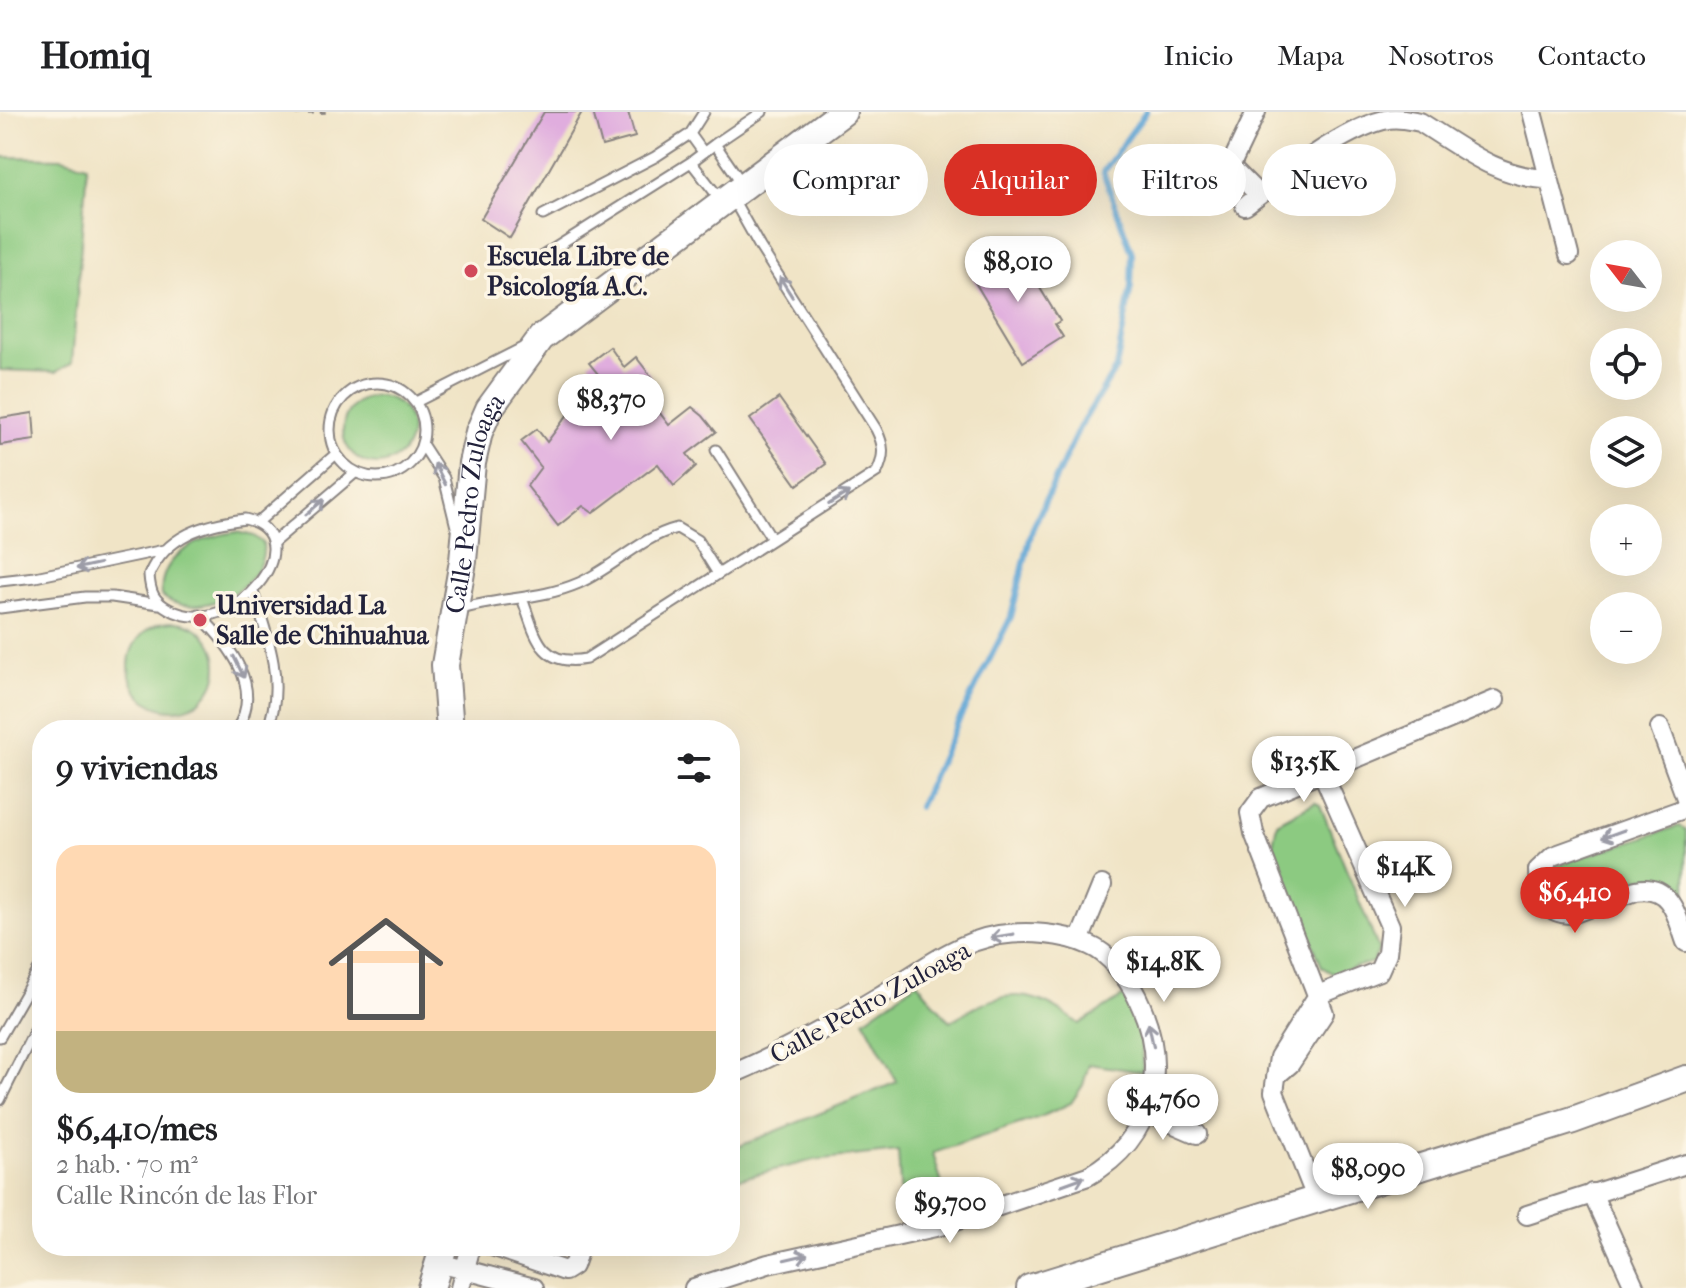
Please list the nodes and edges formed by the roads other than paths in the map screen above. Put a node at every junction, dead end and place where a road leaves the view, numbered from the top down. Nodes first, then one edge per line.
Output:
1 (704, 112) edge
2 (762, 112) edge
3 (843, 112) edge
4 (1256, 112) edge
5 (1532, 112) edge
6 (690, 134) junction
7 (715, 144) junction
8 (703, 152) junction
9 (691, 162) junction
10 (1549, 179) junction
11 (732, 193) junction
12 (543, 215) dead end
13 (1569, 255) dead end
14 (536, 260) dead end
15 (541, 338) junction
16 (416, 402) junction
17 (422, 444) junction
18 (716, 450) dead end
19 (336, 454) junction
20 (356, 472) junction
21 (258, 522) junction
22 (772, 539) junction
23 (274, 542) junction
24 (164, 550) junction
25 (463, 561) junction
26 (717, 572) junction
27 (0, 581) edge
28 (253, 592) junction
29 (522, 598) junction
30 (161, 604) junction
31 (0, 608) edge
32 (455, 611) junction
33 (199, 615) junction
34 (1495, 700) dead end
35 (240, 720) edge
36 (270, 720) edge
37 (449, 720) edge
38 (1660, 728) dead end
39 (1323, 774) junction
40 (1686, 798) edge
41 (1686, 808) edge
42 (1102, 885) dead end
43 (1079, 941) junction
44 (1686, 942) edge
45 (32, 981) edge
46 (1318, 995) junction
47 (32, 1036) edge
48 (0, 1037) edge
49 (740, 1071) edge
50 (1686, 1079) edge
51 (0, 1100) edge
52 (1146, 1112) junction
53 (1197, 1134) dead end
54 (1686, 1164) edge
55 (1592, 1193) junction
56 (1317, 1200) junction
57 (1527, 1215) dead end
58 (468, 1256) edge
59 (521, 1256) edge
60 (576, 1256) edge
61 (438, 1266) edge
62 (462, 1279) edge
63 (534, 1288) edge
64 (694, 1288) edge
65 (1030, 1288) edge
66 (1635, 1288) edge

1 - 6 lane
2 - 7 lane
3 - 11 street, Calle Pedro Zuloaga
4 - 10 street
5 - 10 street
6 - 8 lane
6 - 12 lane
7 - 8 lane
7 - 11 lane
8 - 9 lane
9 - 11 lane
9 - 14 lane
10 - 13 street
11 - 15 street, Calle Pedro Zuloaga
22 -> 11 lane
15 - 16 lane, Calle Pedro Zuloaga
15 - 25 street, Calle Pedro Zuloaga
16 - 17 lane
16 - 19 lane
17 - 20 lane
25 -> 17 lane
18 - 22 lane
19 - 20 lane
19 - 21 lane
23 -> 20 lane
21 - 23 lane
21 - 24 lane
22 - 26 lane
23 - 28 lane
24 -> 27 lane
24 - 30 lane
25 - 32 street, Calle Pedro Zuloaga
26 - 29 lane
26 - 29 lane
28 - 33 lane
28 - 36 lane
29 - 32 lane
30 - 31 lane
30 - 33 lane
32 - 37 street, Calle Pedro Zuloaga
33 -> 35 lane
34 - 39 street
38 - 40 street
39 - 46 street
39 - 46 street
41 -> 44 street
42 - 43 street
43 -> 49 street, Calle Pedro Zuloaga
52 -> 43 street, Calle Pedro Zuloaga
45 - 48 lane
46 - 56 street
47 - 51 lane
50 - 56 street
52 - 53 street
64 -> 52 street, Calle Pedro Zuloaga
54 - 55 street
55 - 57 street
55 - 66 street
56 - 65 street
58 - 62 street
59 - 60 street
61 - 62 street
62 - 63 street

